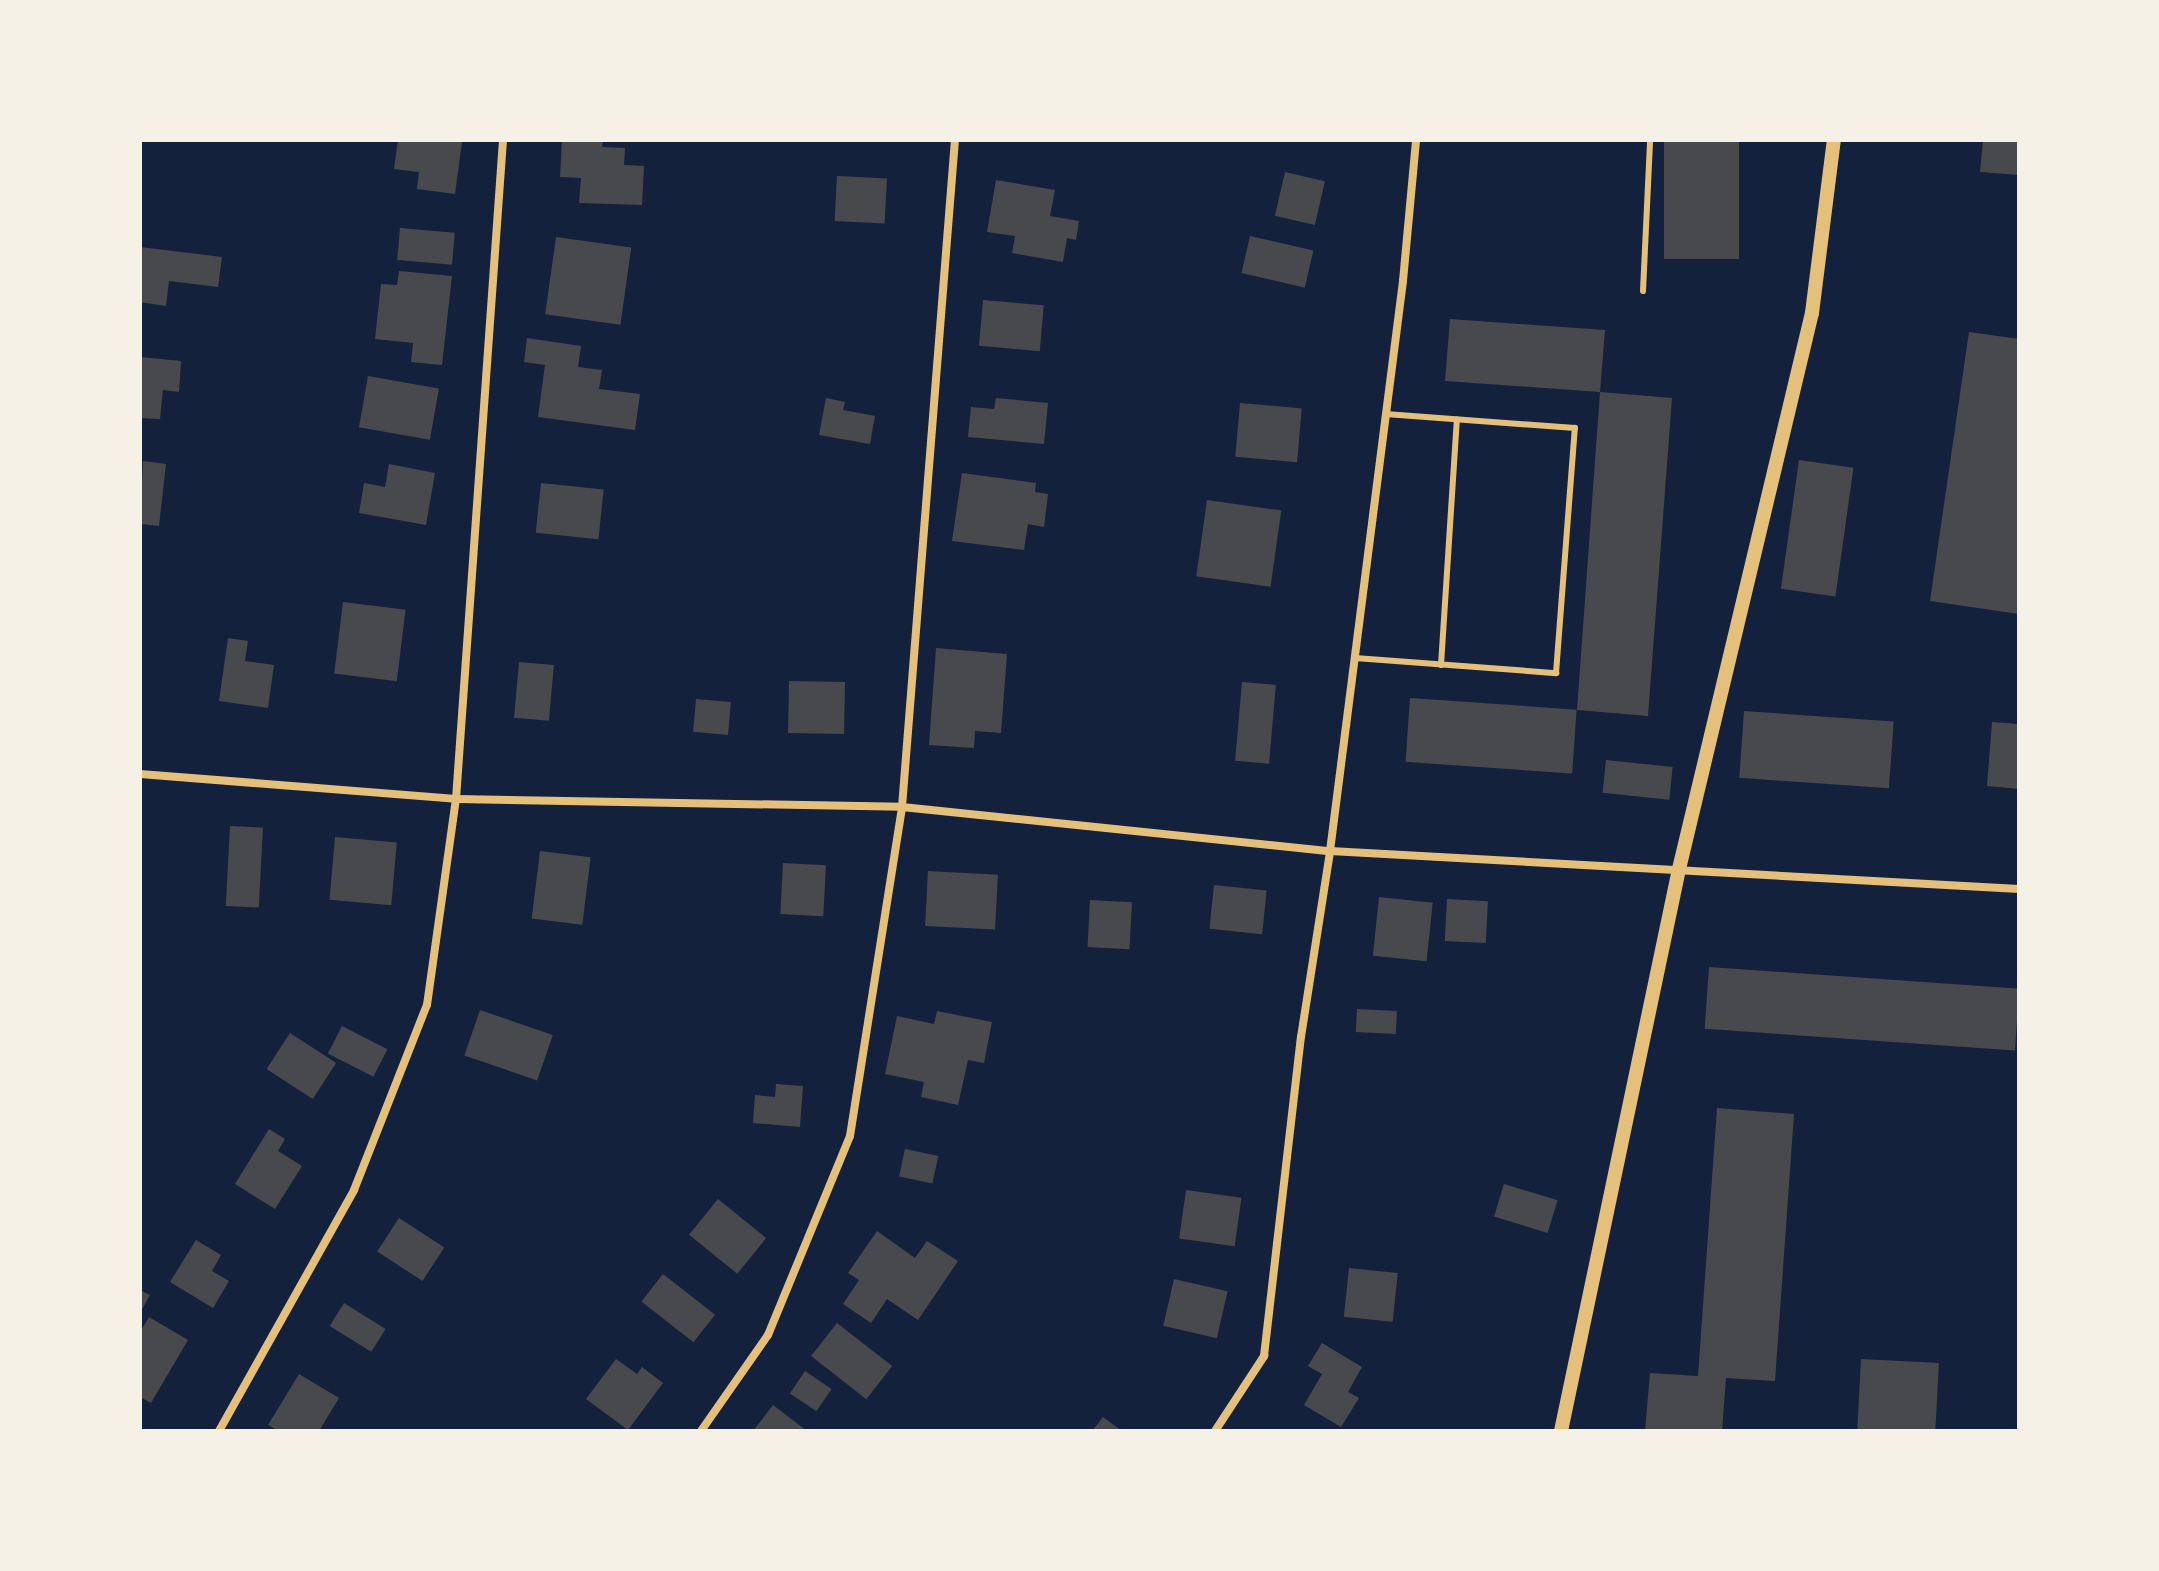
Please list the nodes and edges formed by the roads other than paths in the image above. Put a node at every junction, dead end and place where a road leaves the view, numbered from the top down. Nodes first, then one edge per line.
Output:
1 (503, 140) edge
2 (955, 140) edge
3 (1416, 140) edge
4 (1650, 140) edge
5 (1834, 140) edge
6 (1643, 291) dead end
7 (1386, 414) junction
8 (1457, 420) junction
9 (1355, 658) junction
10 (1441, 665) junction
11 (140, 774) edge
12 (456, 799) junction
13 (902, 807) junction
14 (1330, 851) junction
15 (1679, 869) junction
16 (2019, 889) edge
17 (219, 1431) edge
18 (701, 1431) edge
19 (1215, 1431) edge
20 (1561, 1431) edge

1 - 12 street
2 - 13 street
3 - 7 street
4 - 6 lane
5 - 15 street
7 - 8 lane
7 - 9 street
8 - 10 lane
8 - 10 lane
9 - 10 lane
9 - 14 street
11 - 12 street
12 - 13 street
12 - 17 street
13 - 14 street
13 - 18 street
14 - 15 street
14 - 19 street
15 - 16 street
15 - 20 street

